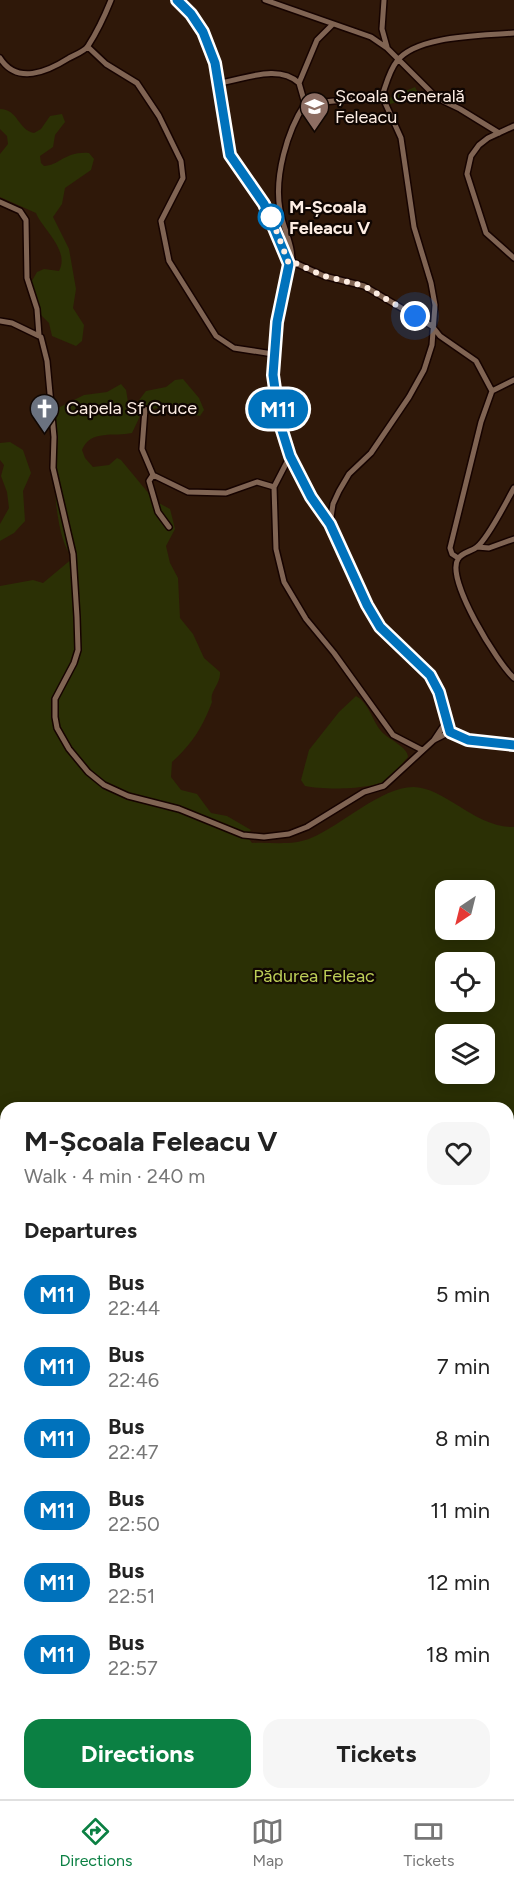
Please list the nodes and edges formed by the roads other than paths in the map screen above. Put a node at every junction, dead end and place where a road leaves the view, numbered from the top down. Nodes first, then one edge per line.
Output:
1 (111, 0) edge
2 (177, 0) edge
3 (265, 0) edge
4 (384, 0) edge
5 (332, 25) junction
6 (514, 33) edge
7 (88, 47) junction
8 (387, 48) junction
9 (0, 58) edge
10 (398, 60) junction
11 (219, 82) junction
12 (299, 83) junction
13 (382, 96) junction
14 (305, 104) junction
15 (513, 127) edge
16 (499, 133) junction
17 (0, 202) edge
18 (514, 258) edge
19 (291, 263) junction
20 (0, 321) edge
21 (432, 326) junction
22 (39, 336) junction
23 (273, 354) junction
24 (514, 380) edge
25 (492, 391) junction
26 (145, 409) dead end
27 (290, 456) junction
28 (153, 475) junction
29 (274, 487) junction
30 (514, 488) edge
31 (330, 524) junction
32 (169, 527) dead end
33 (514, 539) edge
34 (477, 547) junction
35 (458, 558) junction
36 (514, 678) edge
37 (446, 722) junction
38 (450, 732) junction
39 (434, 740) junction
40 (514, 745) edge
41 (422, 750) junction

1 - 7 street
2 - 11 street
3 - 5 street
4 - 8 street
5 - 8 street
5 - 12 street
6 - 10 street
7 - 9 street
7 - 23 street
8 - 10 street
10 - 13 street
10 - 16 street
11 - 12 street
11 - 19 street
12 - 14 street
13 - 14 street
13 - 21 street
14 - 19 street
15 - 16 street
16 - 18 street
17 - 22 street
19 - 21 street
19 - 23 street
20 - 22 street
21 - 25 street
21 - 31 street
22 - 41 street
23 - 27 street
24 - 25 street
25 - 35 street
26 - 28 street
27 - 29 street
27 - 31 street
28 - 29 street
28 - 32 street
29 - 41 street
30 - 34 street
31 - 37 street
33 - 34 street
34 - 35 street
35 - 36 street
37 - 38 street
37 - 39 street
38 - 39 street
38 - 40 street
39 - 41 street

